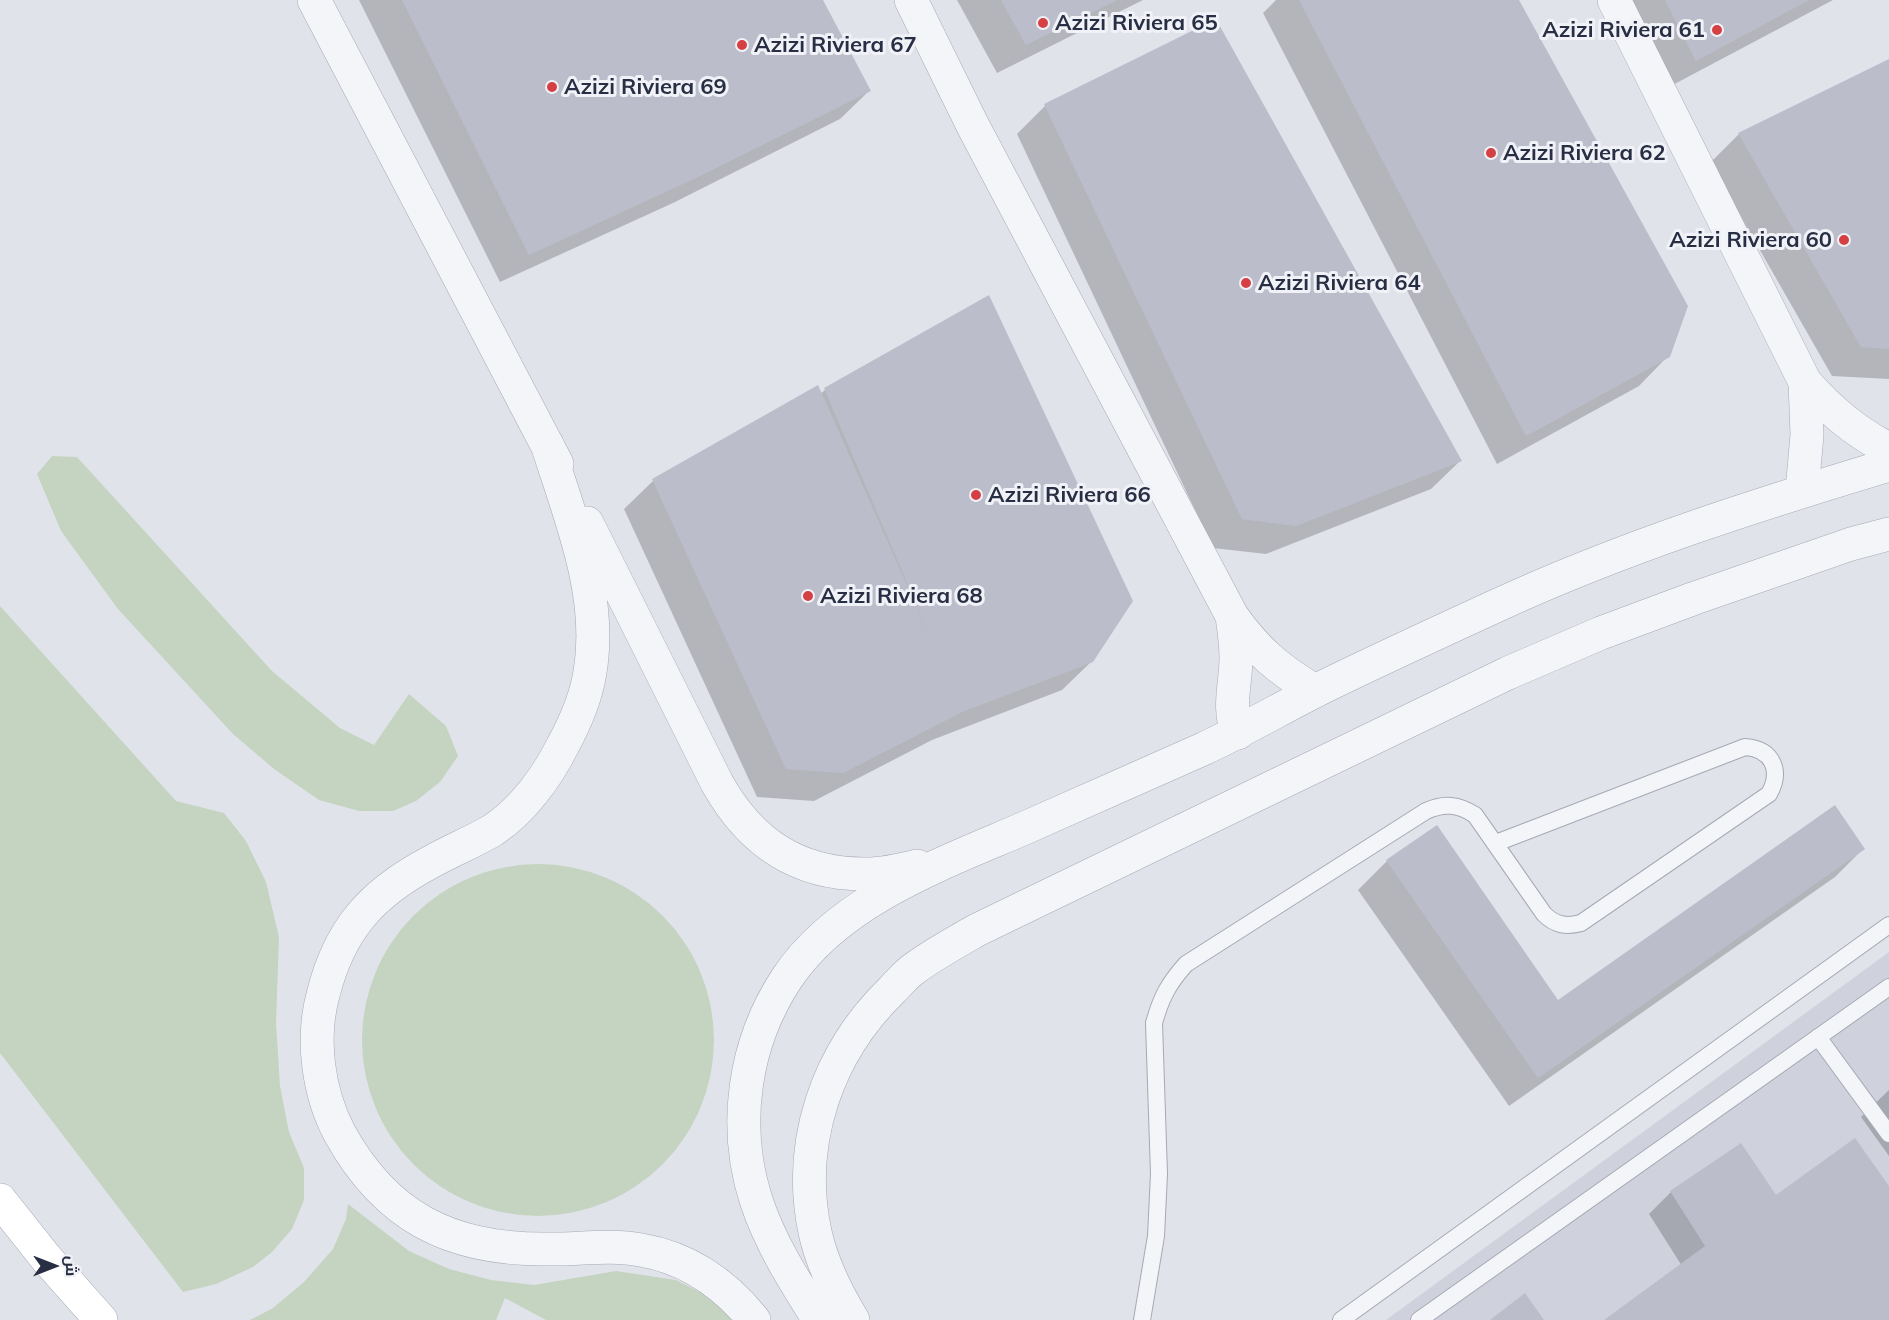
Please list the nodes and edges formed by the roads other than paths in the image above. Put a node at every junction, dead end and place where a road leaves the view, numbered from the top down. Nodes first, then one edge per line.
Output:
1 (314, 0) edge
2 (911, 0) edge
3 (1614, 0) edge
4 (1805, 382) junction
5 (548, 444) junction
6 (1889, 449) edge
7 (1889, 465) edge
8 (1802, 491) junction
9 (1889, 534) edge
10 (1851, 544) junction
11 (1889, 548) edge
12 (1232, 616) junction
13 (1315, 691) junction
14 (1238, 733) junction
15 (1496, 843) junction
16 (952, 860) junction
17 (1889, 925) edge
18 (1889, 987) edge
19 (1818, 1037) junction
20 (1889, 1134) edge
21 (0, 1200) edge
22 (101, 1320) edge
23 (754, 1320) edge
24 (819, 1320) edge
25 (853, 1320) edge
26 (1142, 1320) edge
27 (1341, 1320) edge
28 (1419, 1320) edge

1 - 5 street
2 - 12 street
3 - 4 street
4 - 6 street
4 - 8 street
5 - 16 street
5 - 23 street
7 - 8 street
8 - 13 street
9 - 10 street
10 - 11 lane
10 - 25 street
12 - 13 street
12 - 14 street
13 - 14 street
14 - 16 street
15 - 15 lane
15 - 26 lane
16 - 24 street
17 - 27 lane
18 - 19 lane
19 - 20 lane
19 - 28 lane
21 - 22 main road

